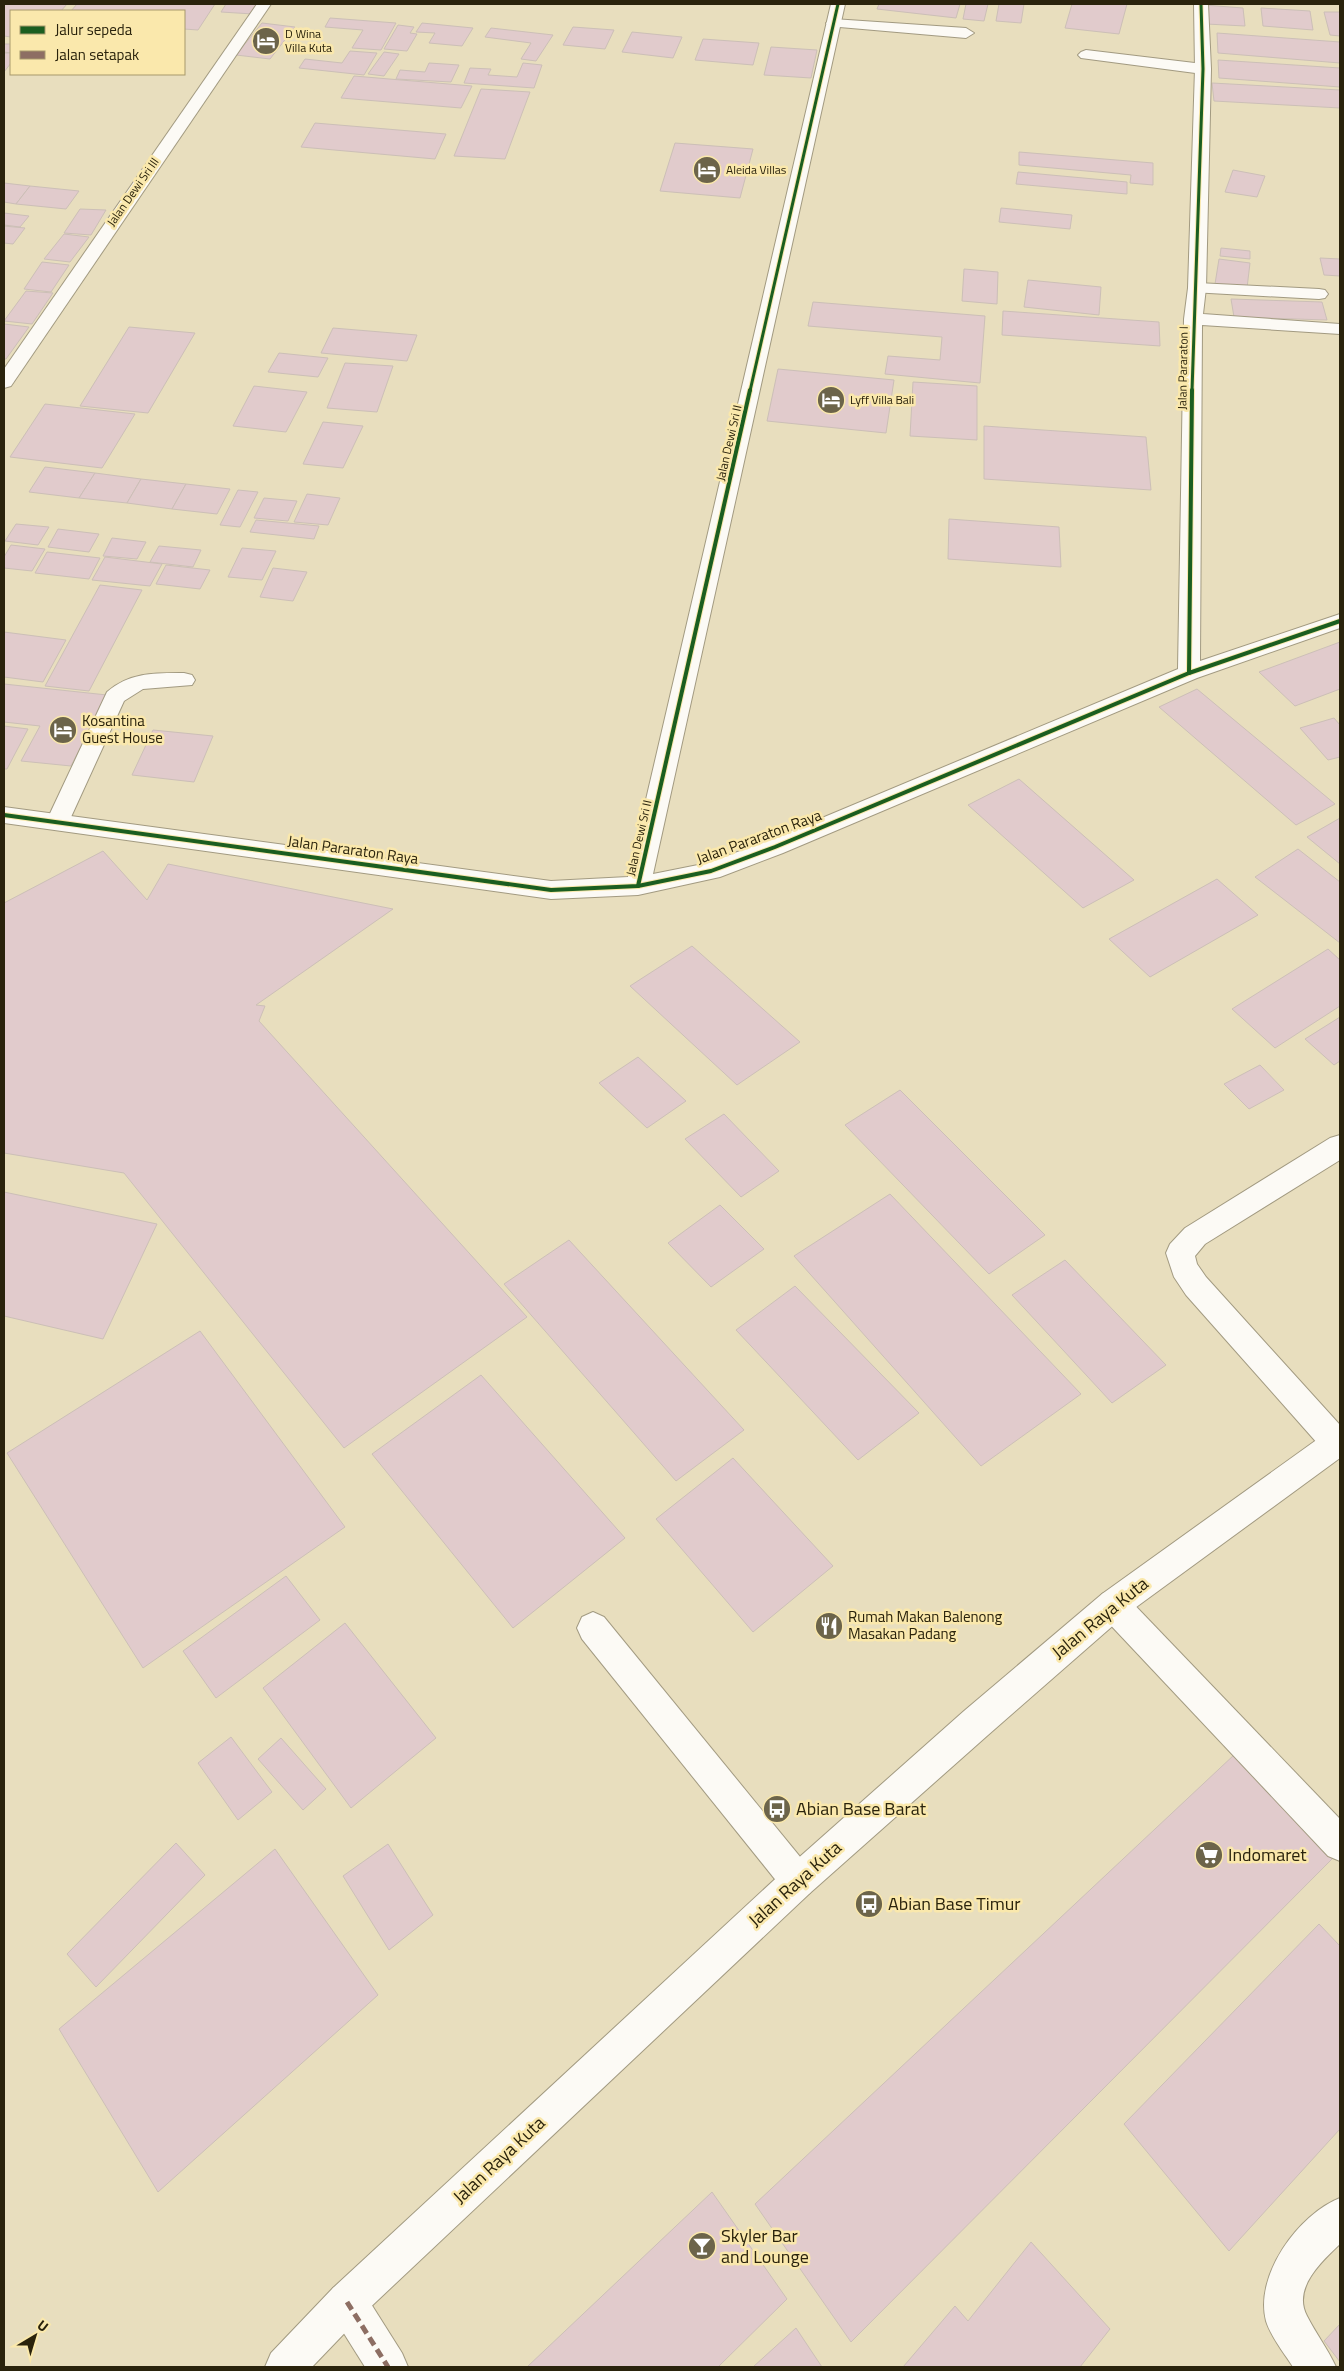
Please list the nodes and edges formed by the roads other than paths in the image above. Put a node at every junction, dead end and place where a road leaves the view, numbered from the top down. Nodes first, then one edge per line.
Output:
1 (264, 4) edge
2 (838, 4) edge
3 (1201, 4) edge
4 (833, 23) junction
5 (966, 33) dead end
6 (1086, 55) dead end
7 (1203, 68) junction
8 (1197, 288) junction
9 (1319, 294) dead end
10 (1194, 319) junction
11 (1340, 329) edge
12 (4, 382) edge
13 (1340, 621) edge
14 (1189, 673) junction
15 (184, 680) dead end
16 (4, 815) edge
17 (58, 822) junction
18 (638, 886) junction
19 (1340, 1146) edge
20 (1338, 1442) edge
21 (1113, 1605) junction
22 (593, 1628) dead end
23 (1340, 1844) edge
24 (798, 1881) junction
25 (1340, 2217) edge
26 (347, 2302) junction
27 (285, 2367) edge
28 (388, 2367) edge
29 (1316, 2367) edge

1 - 12 street, Jalan Dewi Sri III
2 - 4 street, Jalan Dewi Sri II
3 - 7 street, Jalan Pararaton I
4 - 5 street
4 - 18 street, Jalan Dewi Sri II
6 - 7 street
7 - 8 street, Jalan Pararaton I
8 - 9 street
8 - 10 street, Jalan Pararaton I
10 - 11 street
10 - 14 street, Jalan Pararaton I
13 - 14 street, Jalan Pararaton Raya
14 - 18 street, Jalan Pararaton Raya
15 - 17 street
16 - 17 street, Jalan Pararaton Raya
17 - 18 street, Jalan Pararaton Raya
19 - 20 street
20 - 21 street, Jalan Raya Kuta
21 - 23 street
21 - 24 street, Jalan Raya Kuta
22 - 24 street
24 - 26 street, Jalan Raya Kuta
25 - 29 street
26 - 27 street, Jalan Raya Kuta
26 - 28 street

